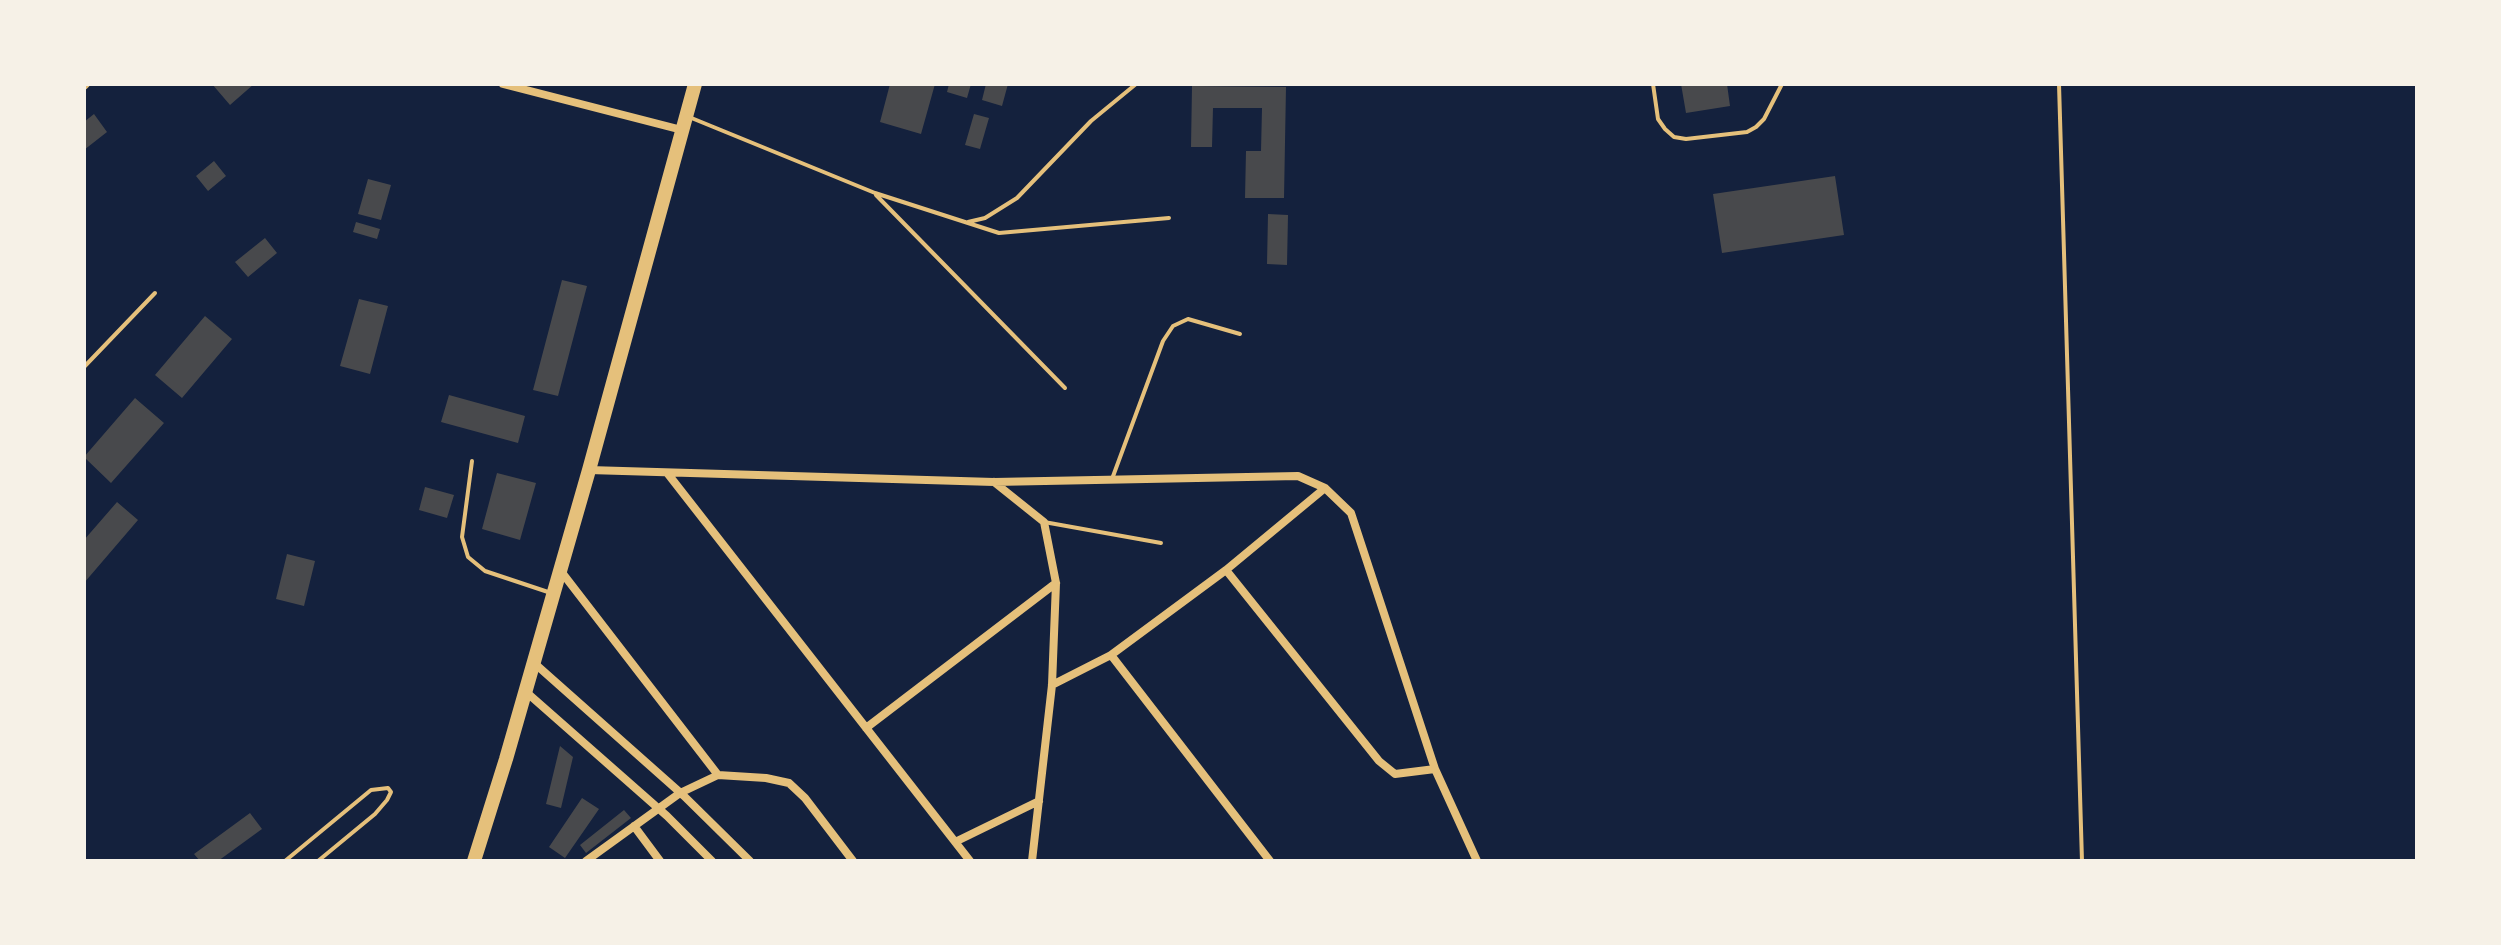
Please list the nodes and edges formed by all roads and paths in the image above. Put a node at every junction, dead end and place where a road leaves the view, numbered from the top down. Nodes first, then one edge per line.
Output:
1 (503, 84) edge
2 (695, 84) edge
3 (1136, 84) edge
4 (1653, 84) edge
5 (1782, 84) edge
6 (2059, 84) edge
7 (684, 123) junction
8 (875, 193) junction
9 (1169, 218) dead end
10 (966, 222) junction
11 (155, 293) dead end
12 (1240, 334) dead end
13 (84, 367) edge
14 (1065, 388) dead end
15 (472, 461) dead end
16 (589, 470) junction
17 (668, 474) junction
18 (1112, 479) junction
19 (994, 482) junction
20 (1325, 488) junction
21 (1044, 522) junction
22 (1161, 543) dead end
23 (559, 569) junction
24 (1226, 570) junction
25 (1056, 583) junction
26 (553, 593) junction
27 (1111, 655) junction
28 (533, 662) junction
29 (1052, 685) junction
30 (525, 690) junction
31 (866, 728) junction
32 (1435, 769) junction
33 (718, 775) junction
34 (680, 793) junction
35 (1039, 801) junction
36 (659, 809) junction
37 (634, 826) junction
38 (955, 842) junction
39 (285, 861) edge
40 (318, 861) edge
41 (474, 861) edge
42 (586, 861) edge
43 (660, 861) edge
44 (712, 861) edge
45 (750, 861) edge
46 (853, 861) edge
47 (970, 861) edge
48 (1032, 861) edge
49 (1270, 861) edge
50 (1477, 861) edge
51 (2082, 861) edge

1 - 7 street
2 - 7 main road
3 - 10 lane
4 - 5 lane
6 - 51 lane
7 - 8 lane
7 - 16 main road
8 - 10 lane
8 - 14 lane
9 - 10 lane
11 - 13 lane
12 - 18 lane
15 - 26 lane
16 - 17 street
16 - 23 main road
17 - 19 street
17 - 31 street
18 - 19 street
18 - 20 street
19 - 21 street
20 - 24 street
20 - 32 street
21 - 22 lane
21 - 25 street
23 - 26 main road
23 - 33 street
24 - 27 street
24 - 32 street
25 - 29 street
25 - 31 street
26 - 28 main road
27 - 29 street
27 - 49 street
28 - 30 main road
28 - 34 street
29 - 35 street
30 - 36 street
30 - 41 main road
31 - 38 street
32 - 50 street
33 - 34 street
33 - 46 street
34 - 36 street
34 - 45 street
35 - 38 street
35 - 48 street
36 - 37 street
36 - 44 street
37 - 42 street
37 - 43 street
38 - 47 street
39 - 40 lane

